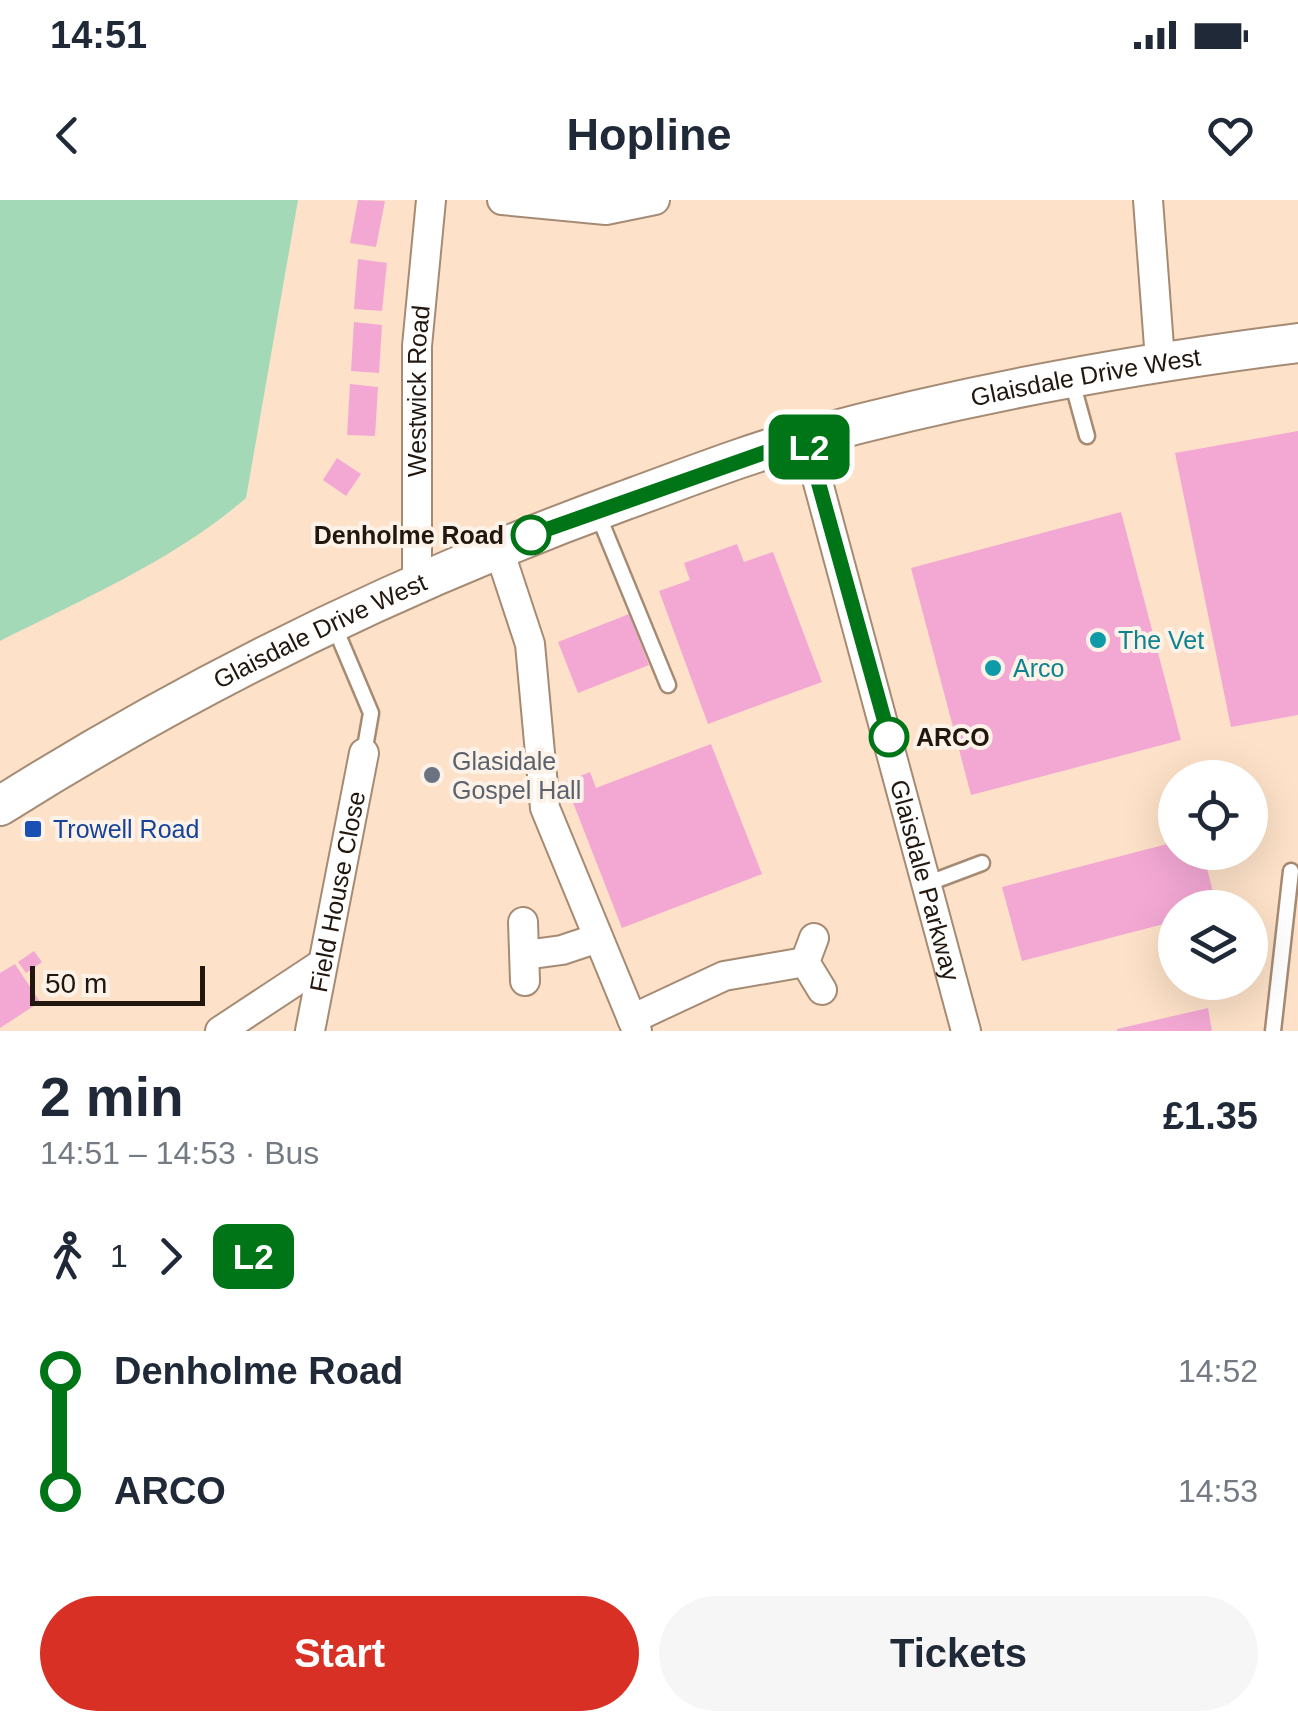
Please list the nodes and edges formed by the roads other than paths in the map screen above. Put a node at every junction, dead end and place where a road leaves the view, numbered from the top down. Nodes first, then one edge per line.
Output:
1 (431, 200) edge
2 (502, 200) edge
3 (655, 200) edge
4 (1148, 200) edge
5 (1298, 344) edge
6 (1160, 360) junction
7 (1070, 377) junction
8 (1087, 436) dead end
9 (806, 438) junction
10 (596, 511) junction
11 (498, 547) junction
12 (417, 581) junction
13 (332, 621) junction
14 (668, 685) dead end
15 (364, 753) joint
16 (0, 806) edge
17 (982, 862) dead end
18 (1290, 871) dead end
19 (930, 884) junction
20 (523, 922) dead end
21 (598, 938) junction
22 (320, 965) junction
23 (822, 990) dead end
24 (634, 1025) edge
25 (220, 1031) edge
26 (310, 1031) edge
27 (966, 1031) edge
28 (1273, 1031) edge

1 - 12 street, Westwick Road
2 - 3 street
4 - 6 street
5 - 6 street, Glaisdale Drive West
6 - 7 street, Glaisdale Drive West
7 - 8 lane
7 - 9 street, Glaisdale Drive West
9 - 10 street, Glaisdale Drive West
9 - 19 street, Glaisdale Parkway
10 - 11 street, Glaisdale Drive West
10 - 14 lane
11 - 12 street, Glaisdale Drive West
11 - 21 street
12 - 13 street, Glaisdale Drive West
13 - 15 lane
13 - 16 street, Glaisdale Drive West
15 - 22 street, Field House Close
17 - 19 lane
18 - 28 lane
19 - 27 street, Glaisdale Parkway
20 - 21 street
21 - 24 street
22 - 25 street
22 - 26 street, Field House Close
23 - 24 street

